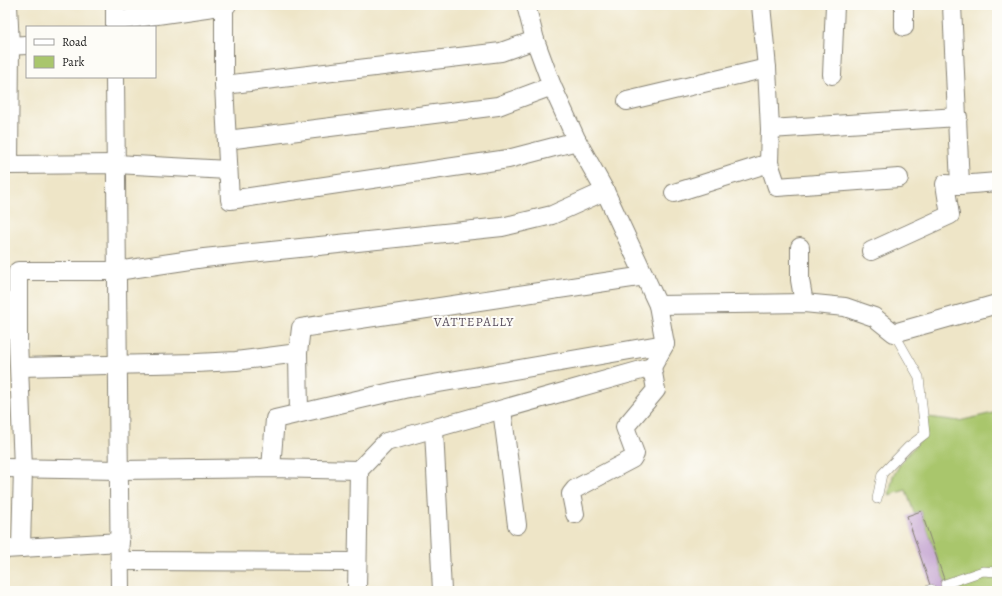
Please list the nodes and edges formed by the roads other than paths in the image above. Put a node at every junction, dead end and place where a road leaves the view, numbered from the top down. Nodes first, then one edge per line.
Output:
1 (8, 5) edge
2 (225, 5) edge
3 (526, 5) edge
4 (761, 5) edge
5 (835, 5) edge
6 (904, 5) edge
7 (952, 5) edge
8 (115, 18) edge
9 (904, 28) dead end
10 (535, 40) junction
11 (14, 46) edge
12 (767, 68) junction
13 (832, 75) dead end
14 (115, 78) edge
15 (224, 85) junction
16 (552, 86) junction
17 (626, 101) dead end
18 (958, 117) junction
19 (770, 129) junction
20 (227, 140) junction
21 (577, 141) junction
22 (769, 163) junction
23 (116, 164) junction
24 (228, 170) junction
25 (899, 178) dead end
26 (997, 182) edge
27 (960, 185) junction
28 (605, 191) junction
29 (674, 193) dead end
30 (800, 247) dead end
31 (871, 252) dead end
32 (117, 271) junction
33 (645, 276) junction
34 (804, 303) junction
35 (997, 304) edge
36 (658, 305) junction
37 (894, 333) junction
38 (12, 340) edge
39 (665, 344) junction
40 (298, 353) junction
41 (118, 366) junction
42 (20, 367) junction
43 (652, 367) junction
44 (502, 410) junction
45 (299, 413) junction
46 (434, 430) junction
47 (14, 468) edge
48 (271, 468) junction
49 (119, 470) junction
50 (359, 470) junction
51 (877, 499) dead end
52 (575, 514) dead end
53 (517, 525) dead end
54 (120, 542) junction
55 (13, 549) edge
56 (120, 561) junction
57 (357, 562) junction
58 (997, 572) edge
59 (945, 584) dead end
60 (120, 591) edge
61 (357, 591) edge
62 (442, 591) edge

1 - 11 street
2 - 8 street
2 - 15 street
3 - 10 street
4 - 12 street
5 - 13 street
6 - 9 street
7 - 18 street
10 - 15 street
10 - 16 street
11 - 23 street
12 - 17 street
12 - 19 street
14 - 23 street
15 - 20 street
16 - 20 street
16 - 21 street
18 - 19 street
18 - 27 street
19 - 22 street
20 - 24 street
21 - 24 street
21 - 28 street
22 - 25 street
22 - 29 street
23 - 24 street
23 - 32 street
26 - 27 street
27 - 31 street
28 - 32 street
28 - 33 street
30 - 34 street
32 - 38 street
32 - 41 street
33 - 36 street
33 - 40 street
34 - 36 street
34 - 37 street
35 - 37 street
36 - 39 street
37 - 51 lane
38 - 42 street
39 - 43 street
39 - 45 street
40 - 41 street
40 - 45 street
41 - 42 street
41 - 49 street
42 - 47 street
43 - 44 street
43 - 52 street
44 - 46 street
44 - 53 street
45 - 48 street
46 - 50 street
46 - 62 street
47 - 49 street
47 - 55 street
48 - 49 street
48 - 50 street
49 - 54 street
50 - 57 street
54 - 55 street
54 - 56 street
56 - 57 street
56 - 60 street
57 - 61 street
58 - 59 lane

